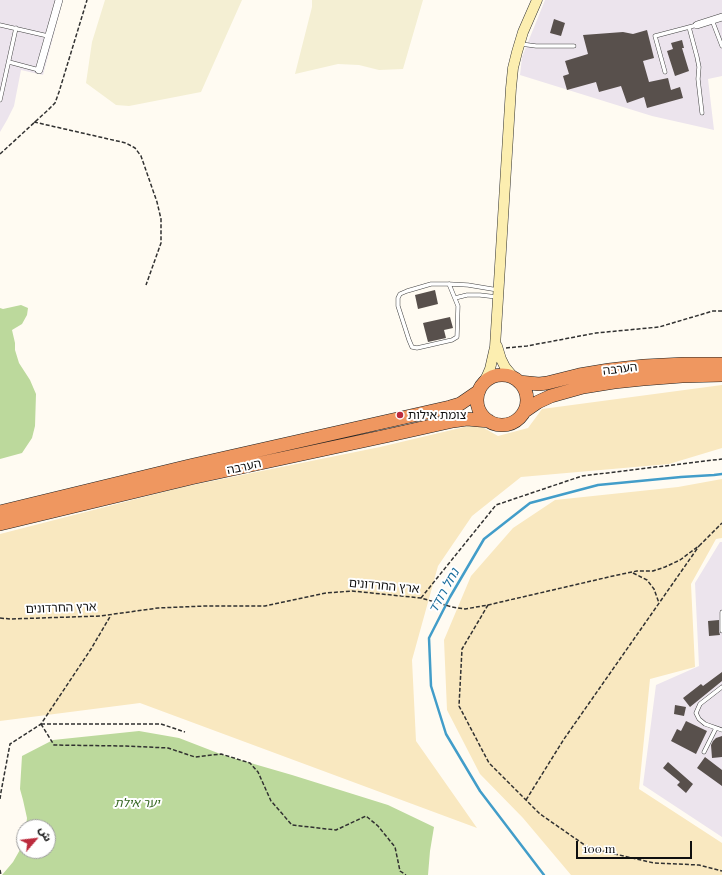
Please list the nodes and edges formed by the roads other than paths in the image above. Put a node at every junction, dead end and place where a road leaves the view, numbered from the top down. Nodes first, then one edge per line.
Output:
1 (58, 0) edge
2 (537, 0) edge
3 (722, 17) edge
4 (712, 20) junction
5 (0, 25) edge
6 (697, 25) joint
7 (689, 27) junction
8 (16, 28) junction
9 (48, 36) junction
10 (519, 44) junction
11 (574, 46) dead end
12 (722, 46) edge
13 (9, 62) junction
14 (39, 70) joint
15 (666, 72) dead end
16 (0, 100) edge
17 (702, 113) dead end
18 (449, 284) junction
19 (499, 293) junction
20 (454, 298) junction
21 (497, 345) junction
22 (722, 364) edge
23 (722, 375) edge
24 (517, 380) junction
25 (481, 388) junction
26 (524, 411) junction
27 (489, 421) junction
28 (0, 512) edge
29 (0, 524) edge
30 (722, 612) edge
31 (722, 631) edge
32 (722, 687) edge
33 (716, 728) junction
34 (722, 730) edge
35 (704, 752) dead end

1 - 9 street
2 - 10 street
3 - 4 street
4 - 6 street
4 - 12 lane
5 - 8 lane
6 - 7 lane
7 - 15 lane
7 - 17 lane
8 - 9 lane
8 - 13 lane
9 - 14 street
10 - 11 lane
10 - 19 street
13 - 14 lane
13 - 16 lane
18 - 19 lane
18 - 20 lane
18 - 20 lane
19 - 20 lane
19 - 21 street
21 - 24 street
21 - 25 street
22 - 24 highway, הערבה
23 - 26 highway, הערבה
24 - 25 highway, הערבה
24 - 26 highway
25 - 27 highway
25 - 28 highway, הערבה
26 - 27 highway, הערבה
27 - 29 highway, הערבה
30 - 31 lane
32 - 33 lane
33 - 34 lane
33 - 35 lane

